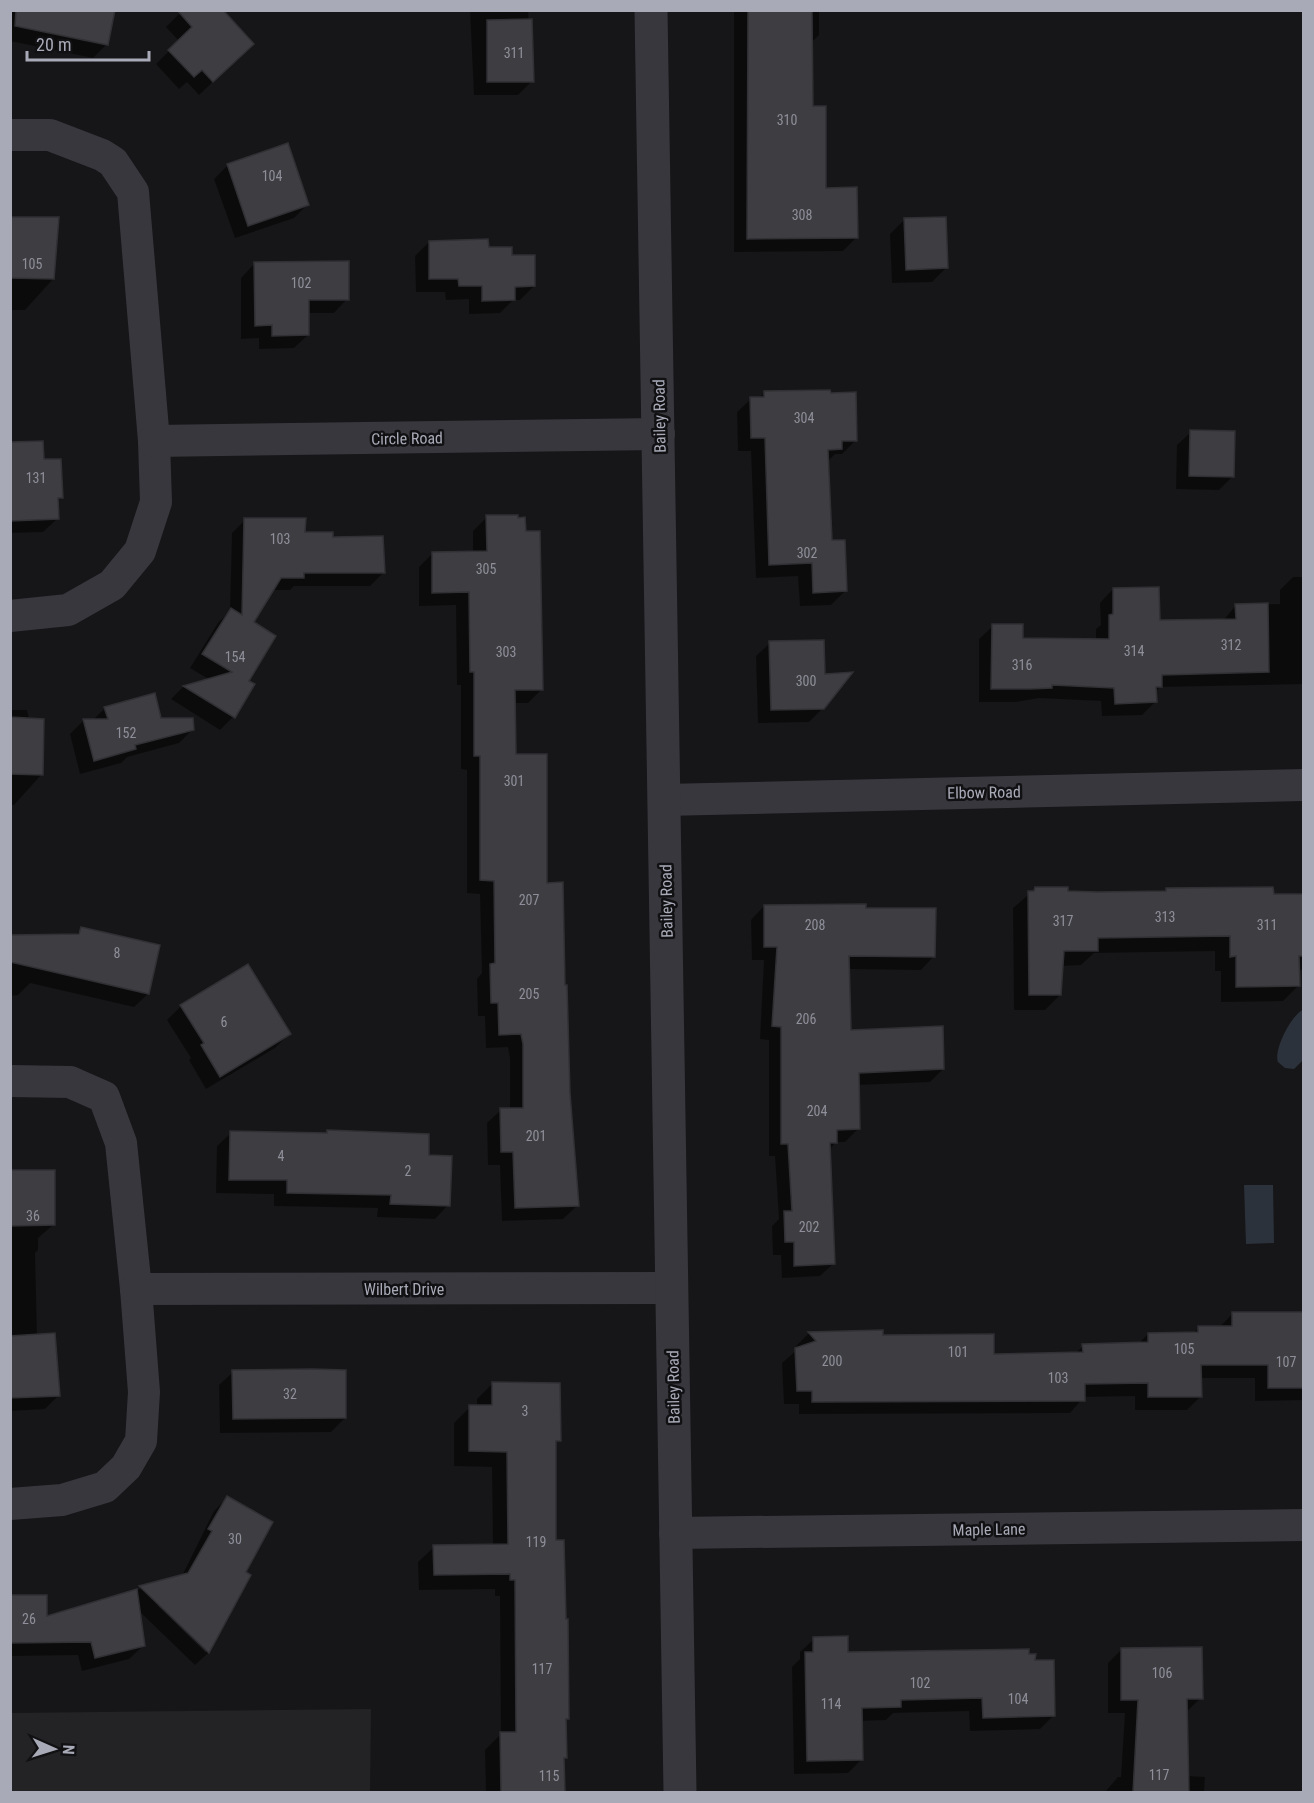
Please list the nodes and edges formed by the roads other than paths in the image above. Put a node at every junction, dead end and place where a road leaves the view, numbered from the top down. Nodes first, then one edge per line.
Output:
1 (651, 10) edge
2 (10, 135) edge
3 (659, 434) junction
4 (154, 441) junction
5 (10, 616) edge
6 (1304, 785) edge
7 (664, 800) junction
8 (10, 1081) edge
9 (671, 1288) junction
10 (136, 1289) junction
11 (10, 1504) edge
12 (1304, 1525) edge
13 (675, 1533) junction
14 (680, 1792) edge

1 - 3 street, Bailey Road
2 - 4 street
3 - 4 street, Circle Road
3 - 7 street, Bailey Road
4 - 5 street
6 - 7 street, Elbow Road
7 - 9 street, Bailey Road
8 - 10 street
9 - 10 street, Wilbert Drive
9 - 13 street, Bailey Road
10 - 11 street
12 - 13 street, Maple Lane
13 - 14 street, Bailey Road

